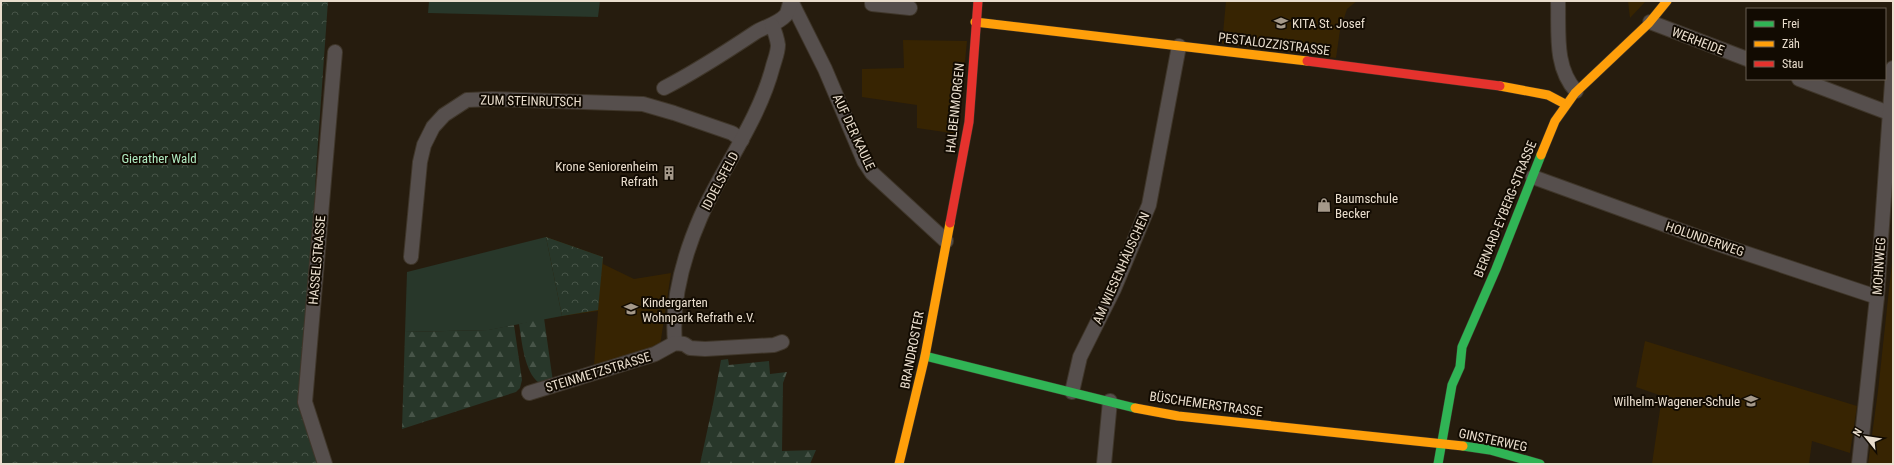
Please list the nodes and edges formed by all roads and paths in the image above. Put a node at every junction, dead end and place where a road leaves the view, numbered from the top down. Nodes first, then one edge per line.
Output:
1 (791, 1) edge
2 (872, 1) edge
3 (978, 1) edge
4 (1558, 1) edge
5 (1667, 1) edge
6 (910, 8) dead end
7 (975, 22) junction
8 (1650, 22) junction
9 (772, 25) junction
10 (1179, 46) junction
11 (335, 52) dead end
12 (1746, 59) edge
13 (1893, 68) edge
14 (1802, 80) edge
15 (664, 88) dead end
16 (1576, 91) junction
17 (1565, 104) junction
18 (1889, 113) junction
19 (742, 140) junction
20 (1533, 177) junction
21 (946, 241) junction
22 (411, 257) dead end
23 (1878, 297) junction
24 (782, 342) dead end
25 (675, 343) junction
26 (925, 356) junction
27 (1072, 392) junction
28 (529, 393) dead end
29 (1110, 401) junction
30 (1440, 443) junction
31 (325, 464) edge
32 (899, 464) edge
33 (1104, 464) edge
34 (1438, 464) edge
35 (1540, 464) edge
36 (1859, 464) edge

1 - 9 street
1 - 21 street, AUF DER KAULE
2 - 6 street
3 - 7 street, HALBENMORGEN
4 - 16 street
5 - 8 street, BERNARD-EYBERG-STRASSE
7 - 10 street, PESTALOZZISTRASSE
7 - 21 street, HALBENMORGEN
8 - 12 street, WERHEIDE
8 - 16 street, BERNARD-EYBERG-STRASSE
9 - 15 street
9 - 19 street, IDDELSFELD
10 - 17 street, PESTALOZZISTRASSE
10 - 27 street, AM WIESENHÄUSCHEN
11 - 31 street, HASSELSTRASSE
13 - 18 street, MOHNWEG
14 - 18 street
16 - 17 street, BERNARD-EYBERG-STRASSE
17 - 20 street, BERNARD-EYBERG-STRASSE
18 - 23 street, MOHNWEG
19 - 22 street, ZUM STEINRUTSCH
19 - 25 street, IDDELSFELD
20 - 23 street, HOLUNDERWEG
20 - 30 street, BERNARD-EYBERG-STRASSE
21 - 26 street, BRANDROSTER
23 - 36 street, MOHNWEG
24 - 25 street
25 - 28 street, STEINMETZSTRASSE
26 - 27 street, BÜSCHEMERSTRASSE
26 - 32 street, BRANDROSTER
27 - 29 street, BÜSCHEMERSTRASSE
29 - 30 street, BÜSCHEMERSTRASSE
29 - 33 street
30 - 34 street, BERNARD-EYBERG-STRASSE
30 - 35 street, GINSTERWEG

